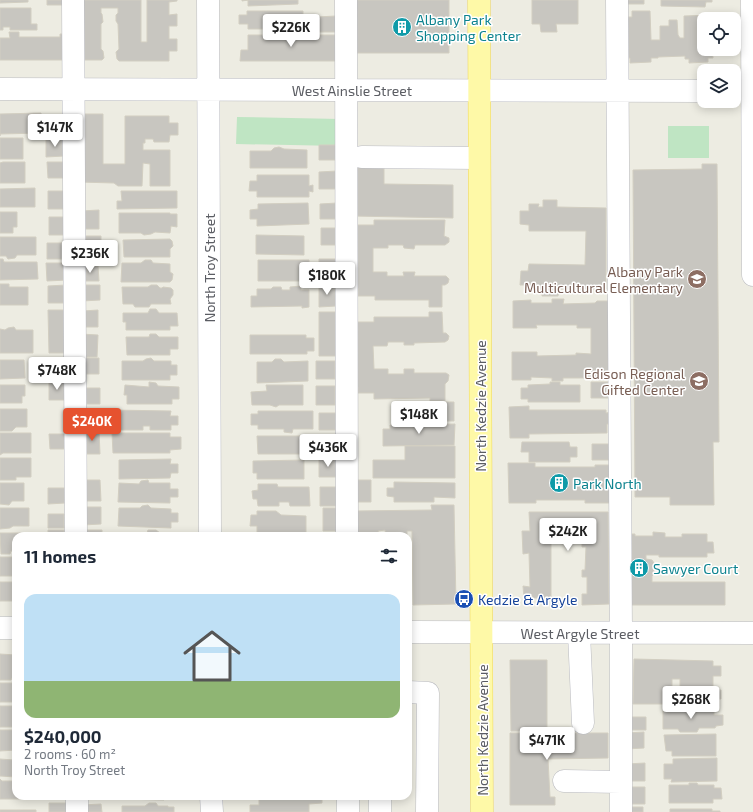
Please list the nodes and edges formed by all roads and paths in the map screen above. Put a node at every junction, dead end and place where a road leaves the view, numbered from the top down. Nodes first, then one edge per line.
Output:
1 (73, 0) edge
2 (208, 0) edge
3 (346, 0) edge
4 (479, 0) edge
5 (617, 0) edge
6 (752, 0) edge
7 (0, 89) edge
8 (73, 89) junction
9 (209, 90) junction
10 (346, 90) junction
11 (479, 90) junction
12 (617, 91) junction
13 (697, 91) edge
14 (746, 91) edge
15 (362, 157) dead end
16 (480, 158) junction
17 (753, 275) edge
18 (76, 532) edge
19 (210, 532) edge
20 (347, 532) edge
21 (0, 628) edge
22 (12, 628) edge
23 (412, 632) edge
24 (481, 633) junction
25 (579, 633) junction
26 (621, 633) junction
27 (753, 633) edge
28 (412, 692) edge
29 (583, 723) dead end
30 (564, 781) dead end
31 (621, 782) junction
32 (77, 800) edge
33 (212, 800) edge
34 (348, 800) edge
35 (380, 800) edge
36 (77, 812) edge
37 (212, 812) edge
38 (348, 812) edge
39 (380, 812) edge
40 (427, 812) edge
41 (482, 812) edge
42 (621, 812) edge

1 - 8 street
2 - 9 street, North Troy Street
3 - 10 street
4 - 11 main road, North Kedzie Avenue
5 - 12 street
6 - 14 street
7 - 8 street, West Ainslie Street
8 - 9 street, West Ainslie Street
8 - 18 street
9 - 10 street, West Ainslie Street
9 - 19 street, North Troy Street
10 - 11 street, West Ainslie Street
10 - 20 street
11 - 12 street, West Ainslie Street
11 - 16 main road, North Kedzie Avenue
12 - 13 street, West Ainslie Street
12 - 26 street
14 - 17 street
15 - 16 street
16 - 24 main road, North Kedzie Avenue
21 - 22 street
23 - 24 street, West Argyle Street
24 - 25 street, West Argyle Street
24 - 41 main road, North Kedzie Avenue
25 - 26 street, West Argyle Street
25 - 29 street
26 - 27 street, West Argyle Street
26 - 31 street
28 - 40 street
30 - 31 street
31 - 42 street
32 - 36 street
33 - 37 street
34 - 38 street
35 - 39 street

